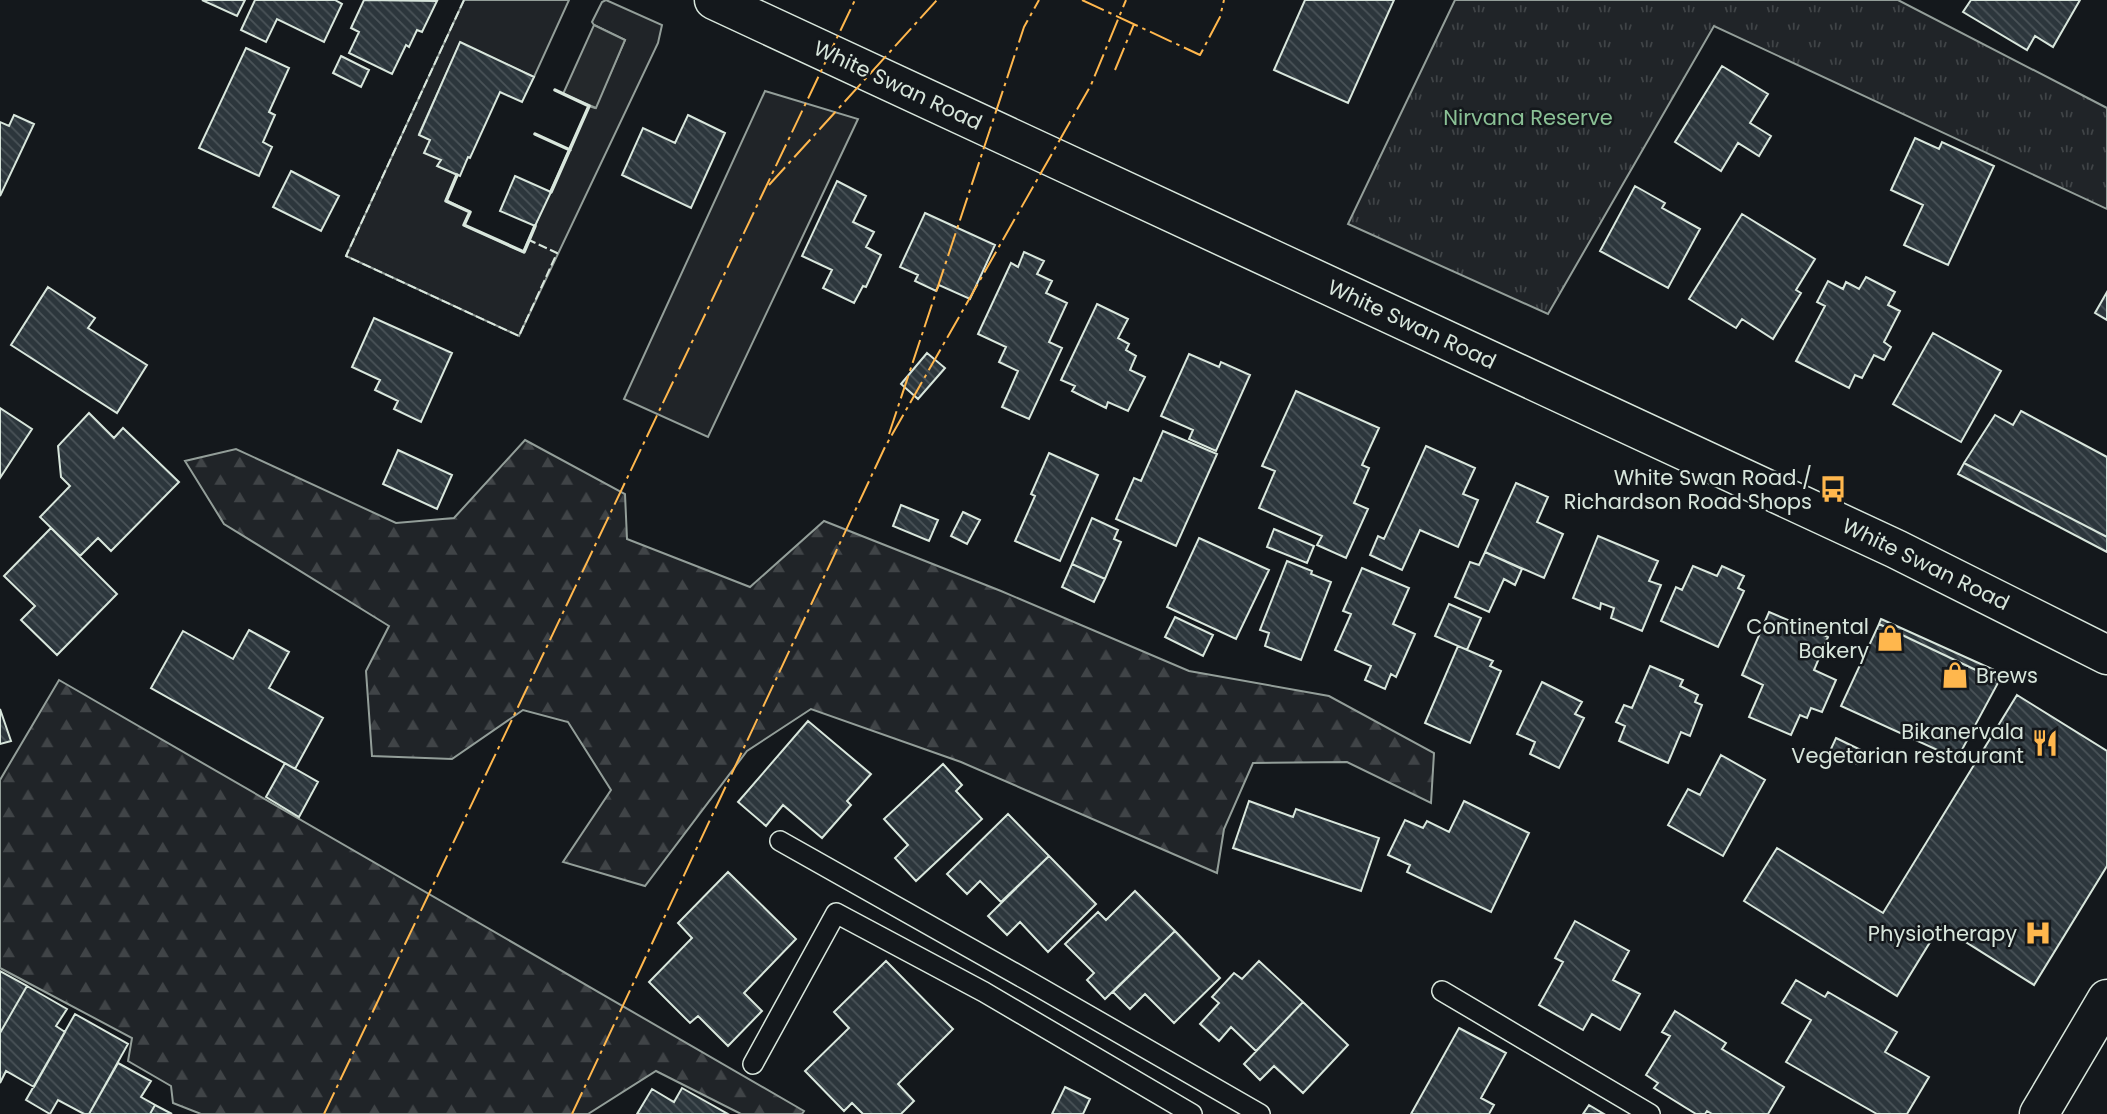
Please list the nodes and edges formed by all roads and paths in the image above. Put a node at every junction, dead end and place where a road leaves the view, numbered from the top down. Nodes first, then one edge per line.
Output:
1 (714, 0) edge
2 (2029, 615) junction
3 (2107, 630) edge
4 (2107, 655) edge
5 (780, 841) dead end
6 (1442, 990) dead end
7 (2107, 999) edge
8 (753, 1064) dead end
9 (1192, 1114) edge
10 (1260, 1114) edge
11 (1650, 1114) edge
12 (2039, 1114) edge

1 - 2 main road, White Swan Road
2 - 3 main road
2 - 4 main road, White Swan Road
5 - 10 lane
6 - 11 lane
7 - 12 main road
8 - 9 lane

